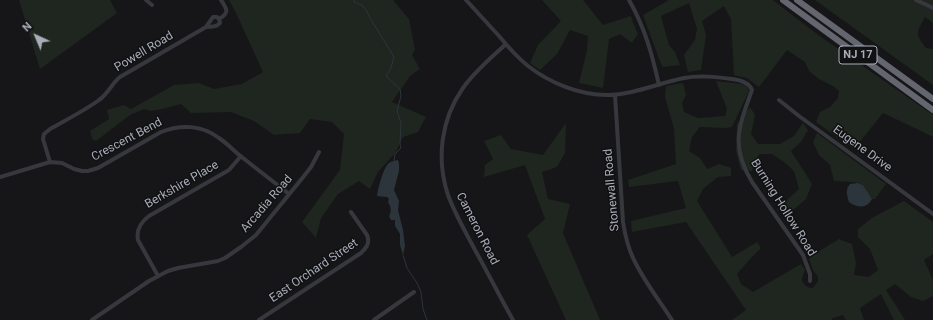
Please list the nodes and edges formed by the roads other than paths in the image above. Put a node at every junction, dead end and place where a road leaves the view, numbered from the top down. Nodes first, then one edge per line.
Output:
1 (146, 0) edge
2 (222, 0) edge
3 (466, 0) edge
4 (629, 0) edge
5 (783, 0) edge
6 (797, 0) edge
7 (916, 0) edge
8 (152, 5) dead end
9 (933, 8) edge
10 (219, 19) junction
11 (206, 27) junction
12 (506, 44) junction
13 (658, 85) junction
14 (615, 94) junction
15 (933, 99) edge
16 (779, 100) dead end
17 (933, 110) edge
18 (319, 152) dead end
19 (241, 156) junction
20 (50, 162) junction
21 (0, 177) edge
22 (289, 194) junction
23 (351, 212) dead end
24 (933, 214) edge
25 (158, 276) junction
26 (810, 281) dead end
27 (414, 292) dead end
28 (92, 320) edge
29 (259, 320) edge
30 (374, 320) edge
31 (513, 320) edge
32 (672, 320) edge

1 - 8 street
2 - 10 street
3 - 12 street, Burning Hollow Road
4 - 13 street
5 - 17 highway, NJ 17
6 - 15 highway, NJ 17
7 - 9 street
10 - 11 street, Powell Road
10 - 11 street, Powell Road
11 - 20 street, Powell Road
12 - 14 street, Burning Hollow Road
12 - 31 street, Cameron Road
13 - 14 street, Burning Hollow Road
13 - 26 street, Burning Hollow Road
14 - 32 street, Stonewall Road
16 - 24 street, Eugene Drive
18 - 22 street, Arcadia Road
19 - 20 street, Crescent Bend
19 - 22 street, Crescent Bend
19 - 25 street, Berkshire Place
20 - 21 street
22 - 25 street, Arcadia Road
23 - 29 street, East Orchard Street
25 - 28 street, Arcadia Road
27 - 30 street

